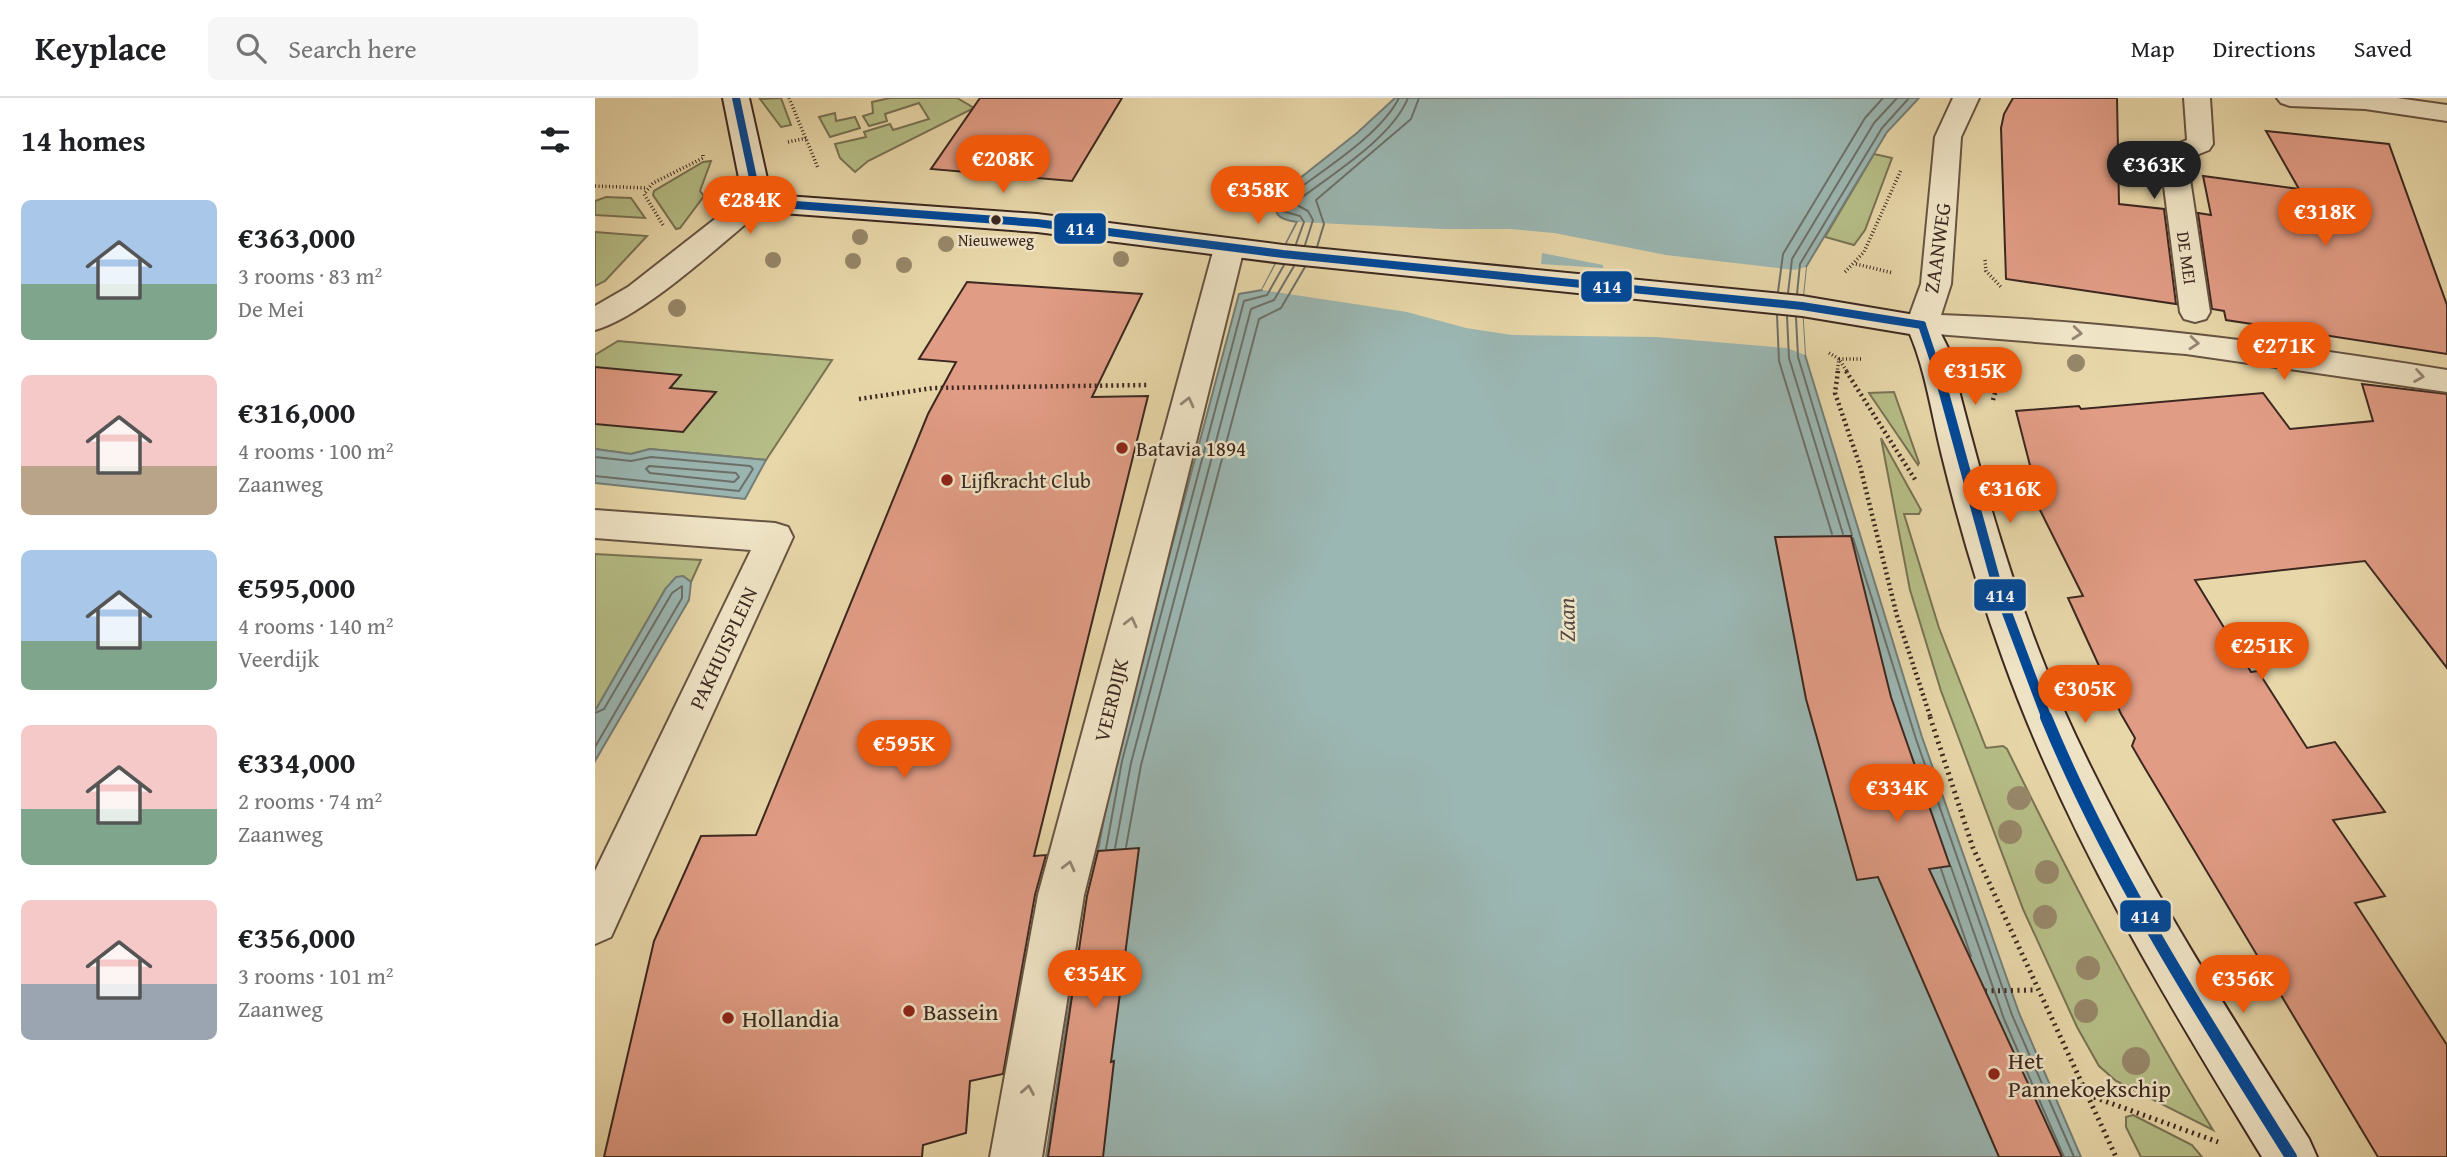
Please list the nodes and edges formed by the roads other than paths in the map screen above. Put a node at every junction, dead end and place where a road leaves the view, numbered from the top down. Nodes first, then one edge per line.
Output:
1 (736, 98) edge
2 (1966, 98) edge
3 (2197, 98) edge
4 (2290, 98) edge
5 (2447, 113) edge
6 (762, 196) junction
7 (1225, 260) junction
8 (2195, 312) dead end
9 (595, 320) edge
10 (1922, 325) junction
11 (2447, 381) edge
12 (595, 524) edge
13 (595, 921) edge
14 (1016, 1157) edge
15 (2291, 1157) edge

1 - 6 street
2 - 10 street, ZAANWEG
3 - 8 street, DE MEI
4 - 5 street
6 - 7 street
6 - 9 street
7 - 10 street
14 -> 7 street, VEERDIJK
10 -> 11 street
10 - 15 street
12 - 13 street, PAKHUISPLEIN

